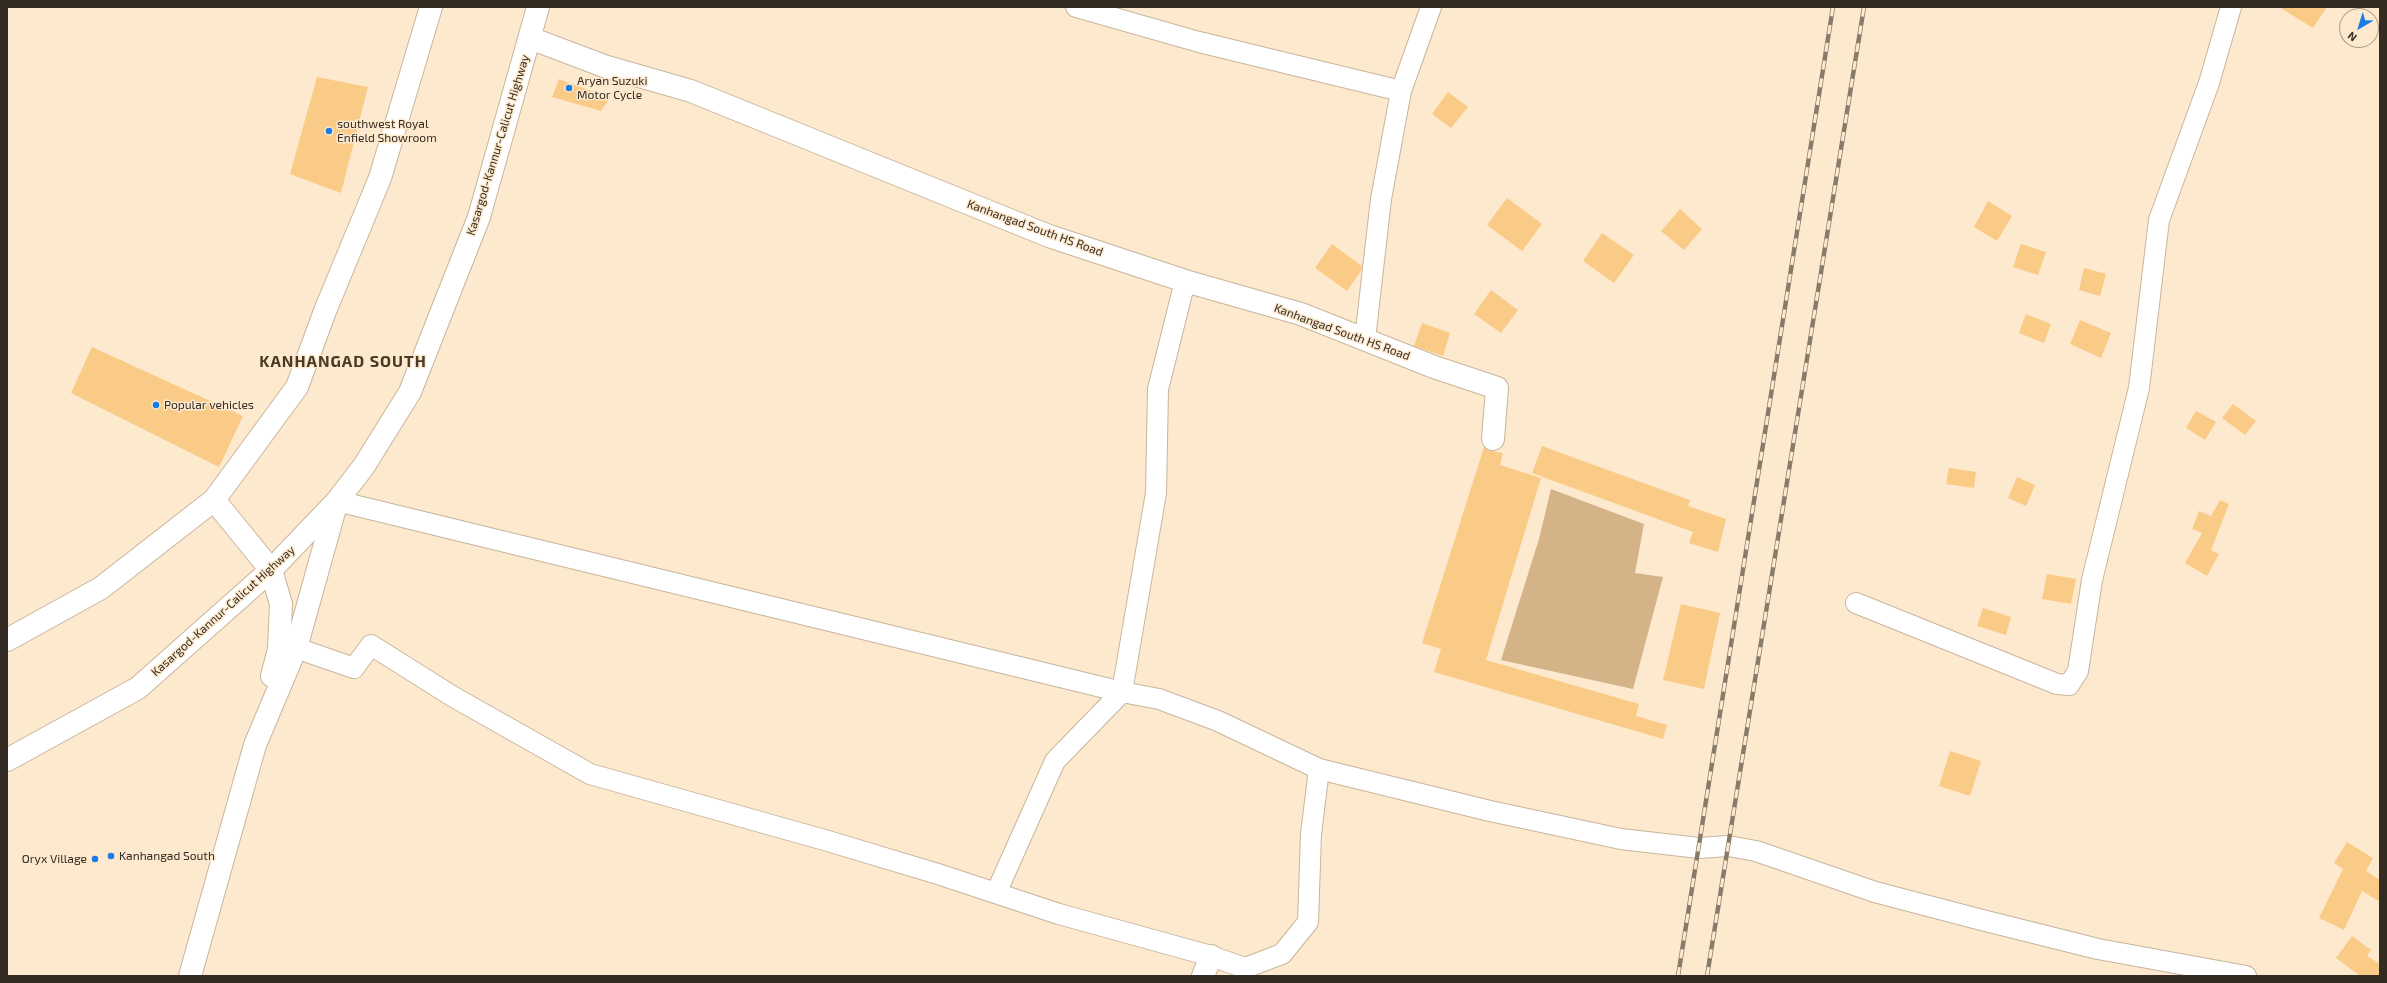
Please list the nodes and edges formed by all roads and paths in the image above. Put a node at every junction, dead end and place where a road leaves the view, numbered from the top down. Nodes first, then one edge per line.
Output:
1 (431, 7) edge
2 (538, 7) edge
3 (1076, 7) edge
4 (1431, 7) edge
5 (2231, 7) edge
6 (530, 38) junction
7 (1402, 91) junction
8 (1185, 280) junction
9 (1365, 339) junction
10 (1493, 439) dead end
11 (214, 500) junction
12 (338, 501) junction
13 (271, 570) junction
14 (1856, 603) dead end
15 (7, 640) edge
16 (296, 648) junction
17 (1122, 692) junction
18 (255, 745) junction
19 (7, 760) edge
20 (1319, 769) junction
21 (996, 893) junction
22 (1211, 956) junction
23 (190, 976) edge
24 (1203, 976) edge
25 (2246, 976) edge

1 - 11 main road
2 - 6 main road, Kasargod-Kannur-Calicut Highway
3 - 7 street
4 - 7 street
5 - 14 street
6 - 8 main road, Kanhangad South HS Road
6 - 12 main road, Kasargod-Kannur-Calicut Highway
7 - 9 street
8 - 9 main road, Kanhangad South HS Road
8 - 17 street
9 - 10 main road, Kanhangad South HS Road
11 - 13 main road
11 - 15 main road
12 - 13 main road, Kasargod-Kannur-Calicut Highway
12 - 16 main road
12 - 17 street
13 - 18 main road
13 - 19 main road, Kasargod-Kannur-Calicut Highway
16 - 18 main road
16 - 21 street
17 - 20 street
17 - 21 street
18 - 23 main road
20 - 22 street
20 - 25 street
21 - 22 street
22 - 24 main road

